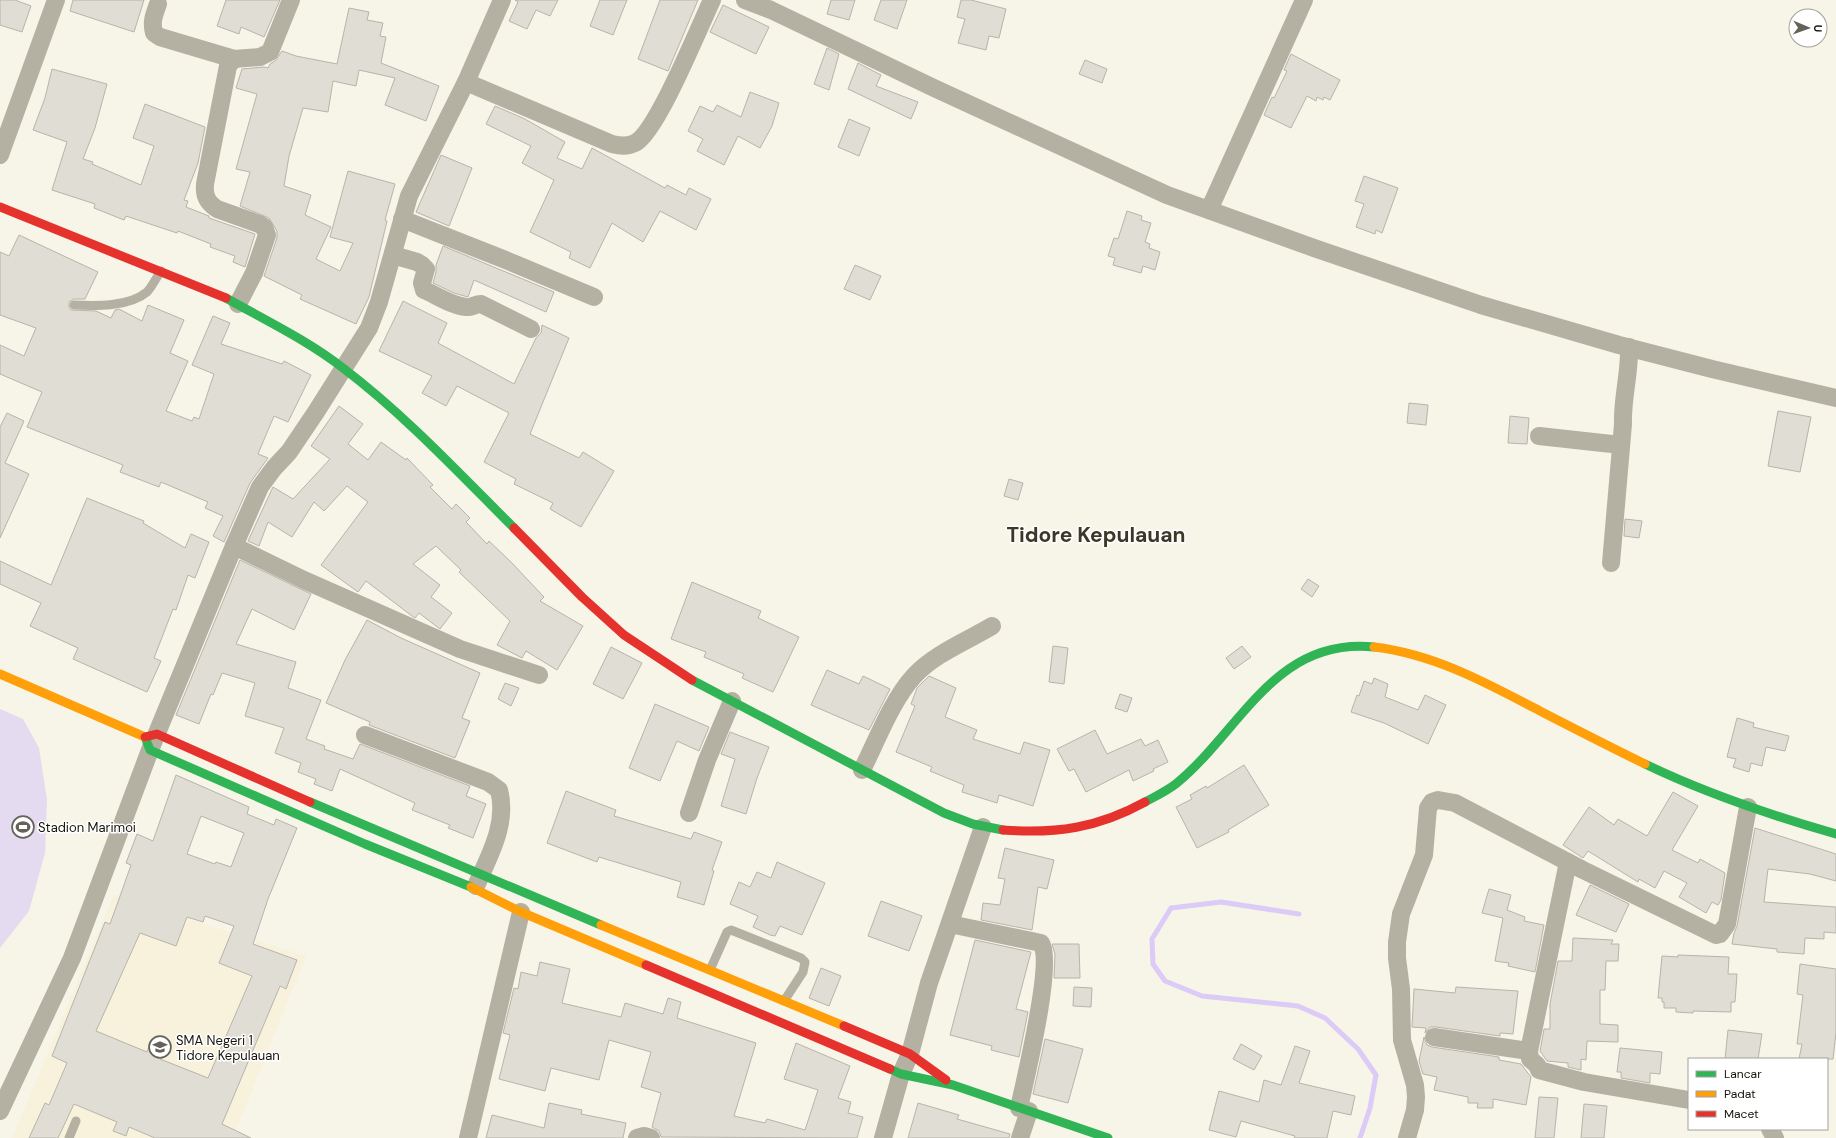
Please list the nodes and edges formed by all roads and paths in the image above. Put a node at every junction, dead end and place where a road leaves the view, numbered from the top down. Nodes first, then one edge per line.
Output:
1 (56, 0) edge
2 (291, 0) edge
3 (502, 0) edge
4 (712, 0) edge
5 (745, 0) edge
6 (1304, 0) edge
7 (158, 4) dead end
8 (234, 59) junction
9 (466, 82) junction
10 (0, 155) edge
11 (0, 207) edge
12 (1209, 210) junction
13 (402, 219) junction
14 (393, 255) junction
15 (161, 271) junction
16 (594, 297) dead end
17 (238, 304) junction
18 (74, 305) dead end
19 (531, 329) dead end
20 (1629, 347) junction
21 (343, 368) junction
22 (1836, 398) edge
23 (1538, 436) dead end
24 (1620, 445) junction
25 (234, 546) junction
26 (1611, 563) dead end
27 (992, 626) dead end
28 (0, 674) edge
29 (539, 675) dead end
30 (732, 701) junction
31 (365, 735) dead end
32 (151, 740) junction
33 (862, 770) junction
34 (1748, 807) junction
35 (689, 813) dead end
36 (983, 827) junction
37 (1836, 834) edge
38 (1568, 862) junction
39 (478, 882) junction
40 (521, 912) junction
41 (950, 924) junction
42 (710, 970) junction
43 (784, 1001) junction
44 (1434, 1037) dead end
45 (1529, 1051) junction
46 (910, 1054) junction
47 (901, 1074) junction
48 (953, 1085) junction
49 (1688, 1100) edge
50 (1024, 1110) junction
51 (0, 1112) edge
52 (76, 1122) dead end
53 (69, 1138) edge
54 (468, 1138) edge
55 (637, 1138) edge
56 (651, 1138) edge
57 (883, 1138) edge
58 (1020, 1138) edge
59 (1108, 1138) edge
60 (1407, 1138) edge

1 - 10 street
2 - 8 street
3 - 9 street
4 - 9 street
5 - 12 street
6 - 12 street
7 - 8 street
8 - 17 street
9 - 13 street
11 - 15 street
12 - 20 street
13 - 14 street
13 - 16 street
14 - 19 street
14 - 21 street
15 - 17 street
15 - 18 lane
17 - 21 street
20 - 22 street
20 - 24 street
21 - 25 street
21 - 30 street
23 - 24 street
24 - 26 street
25 - 29 street
25 - 32 street
27 - 33 street
28 - 32 street
30 - 33 street
30 - 35 street
31 - 39 street
32 - 39 street
32 - 39 street
32 - 51 street
33 - 36 street
34 - 36 street
34 - 37 street
34 - 38 street
36 - 41 street
38 - 45 street
38 - 60 street
39 - 40 street
39 - 42 street
40 - 47 street
40 - 54 street
41 - 46 street
41 - 50 street
42 - 43 street
42 - 43 lane
43 - 46 street
44 - 45 street
45 - 49 street
46 - 47 street
46 - 48 street
47 - 48 street
47 - 57 street
48 - 50 street
50 - 58 street
50 - 59 street
52 - 53 lane
55 - 56 street

